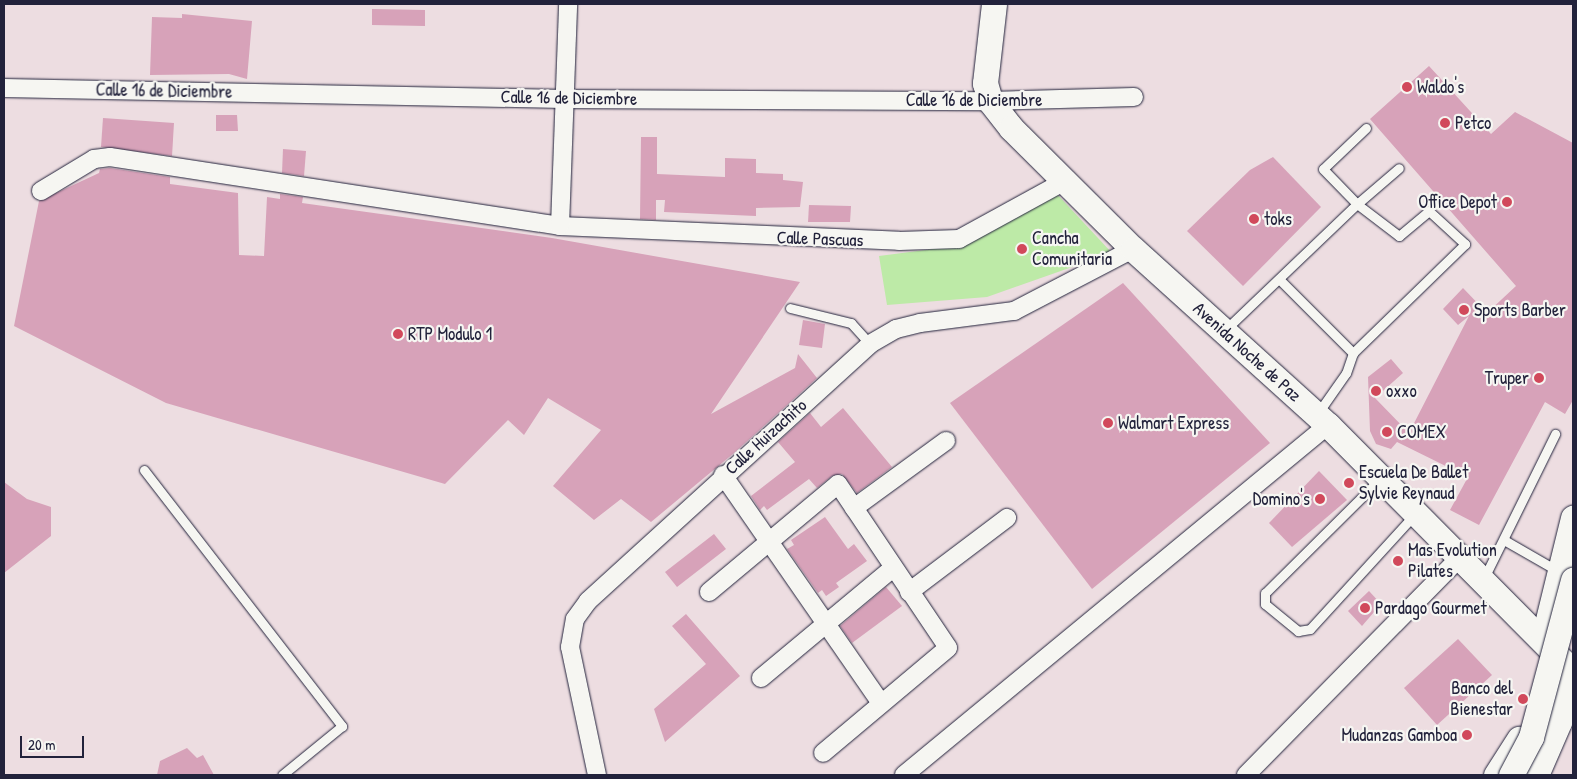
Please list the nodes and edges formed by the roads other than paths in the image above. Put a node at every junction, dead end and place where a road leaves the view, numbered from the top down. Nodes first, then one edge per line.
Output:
1 (568, 4) edge
2 (994, 4) edge
3 (4, 88) edge
4 (1134, 97) dead end
5 (564, 99) junction
6 (990, 101) junction
7 (1366, 128) dead end
8 (1399, 168) dead end
9 (1065, 181) junction
10 (42, 190) dead end
11 (1357, 204) junction
12 (560, 226) junction
13 (1133, 249) junction
14 (1279, 279) junction
15 (790, 308) dead end
16 (1224, 331) junction
17 (870, 344) junction
18 (1353, 353) junction
19 (1322, 420) junction
20 (1555, 434) dead end
21 (946, 441) dead end
22 (144, 470) dead end
23 (724, 475) junction
24 (1381, 478) junction
25 (854, 508) junction
26 (1416, 514) junction
27 (1007, 518) dead end
28 (1573, 518) edge
29 (1504, 540) junction
30 (771, 541) junction
31 (1460, 558) junction
32 (892, 569) junction
33 (1483, 580) junction
34 (1569, 582) edge
35 (709, 592) dead end
36 (908, 592) junction
37 (826, 625) junction
38 (1547, 645) junction
39 (1573, 672) edge
40 (760, 678) dead end
41 (881, 703) junction
42 (823, 753) dead end
43 (282, 775) edge
44 (597, 775) edge
45 (904, 775) edge
46 (1246, 775) edge
47 (1496, 775) edge
48 (1511, 775) edge
49 (1536, 775) edge

1 - 5 street
2 - 6 street, Avenida Noche de Paz
3 - 5 street, Calle 16 de Diciembre
4 - 6 street, Calle 16 de Diciembre
5 - 6 street, Calle 16 de Diciembre
5 - 12 street
6 - 9 street, Avenida Noche de Paz
7 - 11 lane
8 - 11 lane
9 - 12 street, Calle Pascuas
9 - 13 street, Avenida Noche de Paz
10 - 12 street, Calle Pascuas
11 - 14 lane
11 - 18 lane
13 - 16 street, Avenida Noche de Paz
13 - 17 street, Calle Huizachito
14 - 16 lane
14 - 18 lane
15 - 17 lane
16 - 19 street, Avenida Noche de Paz
17 - 23 street, Calle Huizachito
18 - 19 lane
19 - 24 street, Avenida Noche de Paz
19 - 45 street
20 - 29 lane
21 - 25 street
22 - 43 lane
23 - 30 street
23 - 44 street, Calle Huizachito
24 - 26 street, Avenida Noche de Paz
24 - 26 lane
25 - 30 street
25 - 32 street
26 - 31 street, Avenida Noche de Paz
27 - 36 street
28 - 34 street
29 - 33 lane
29 - 34 lane
30 - 35 street
30 - 37 street
31 - 33 street, Avenida Noche de Paz
31 - 46 street
32 - 36 street
32 - 37 street
33 - 38 street, Avenida Noche de Paz
34 - 38 street
34 - 48 street, bridge
36 - 41 street
37 - 40 street
37 - 41 street
38 - 39 street, Avenida Noche de Paz
38 - 47 street
39 - 49 street
41 - 42 street

